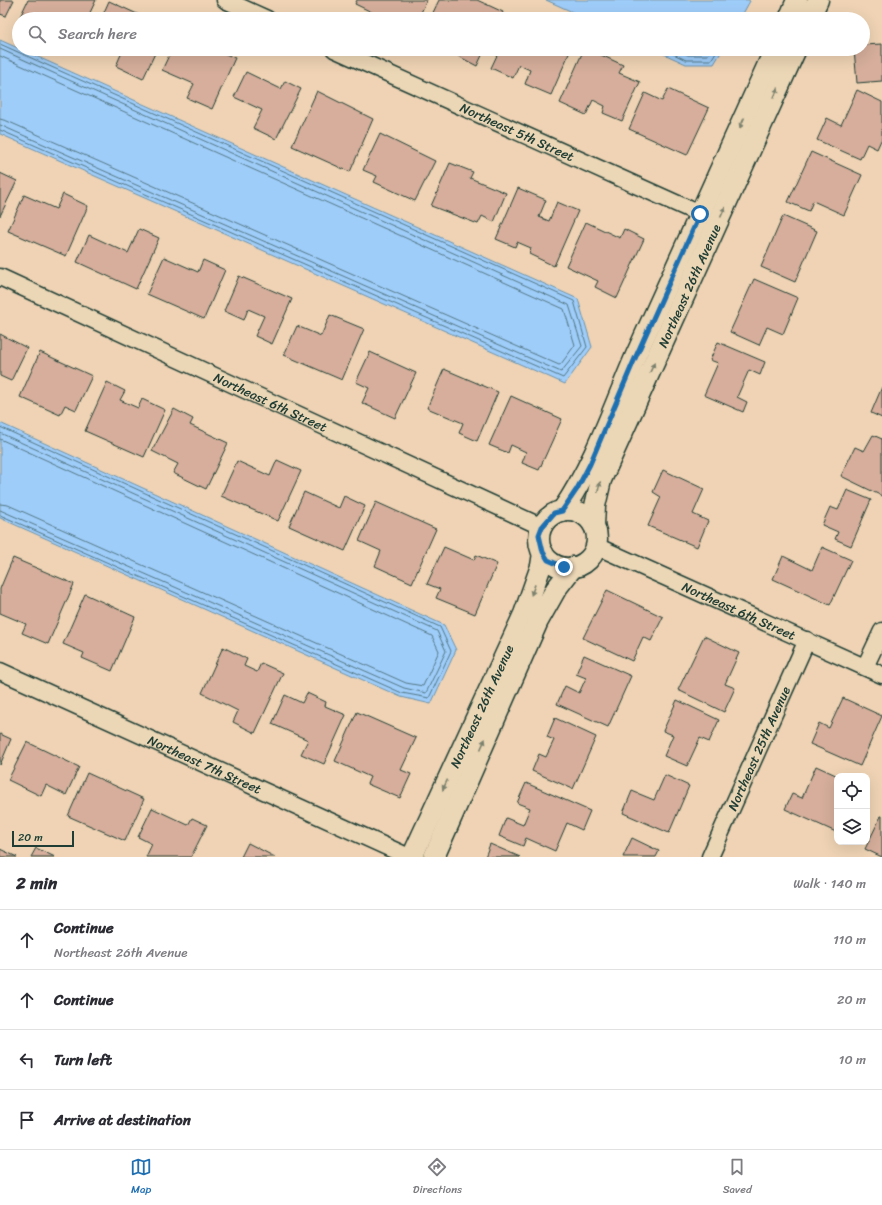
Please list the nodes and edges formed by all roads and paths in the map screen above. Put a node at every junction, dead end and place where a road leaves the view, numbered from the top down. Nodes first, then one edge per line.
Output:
1 (225, 0) edge
2 (797, 0) edge
3 (818, 0) edge
4 (252, 12) edge
5 (791, 12) edge
6 (812, 12) edge
7 (350, 56) edge
8 (772, 56) edge
9 (793, 56) edge
10 (700, 214) junction
11 (0, 277) edge
12 (562, 511) junction
13 (594, 525) junction
14 (542, 527) junction
15 (596, 546) junction
16 (543, 552) junction
17 (572, 567) junction
18 (882, 631) edge
19 (807, 640) junction
20 (866, 667) junction
21 (0, 672) edge
22 (882, 674) edge
23 (409, 857) edge
24 (412, 857) edge
25 (434, 857) edge
26 (710, 857) edge

1 - 4 street
2 - 5 street
3 - 6 street
7 - 10 street, Northeast 5th Street
8 -> 10 street, Northeast 26th Avenue
13 -> 9 street, Northeast 26th Avenue
10 - 12 street, Northeast 26th Avenue
11 - 14 street, Northeast 6th Street
12 - 13 street
12 - 14 street
13 - 15 street
14 - 16 street
15 - 17 street
15 - 19 street, Northeast 6th Street
16 - 17 street
16 -> 24 street, Northeast 26th Avenue
25 -> 17 street, Northeast 26th Avenue
18 - 20 street
19 - 20 street, Northeast 6th Street
19 - 26 street, Northeast 25th Avenue
20 - 22 street, Northeast 6th Street
21 - 23 street, Northeast 7th Street

